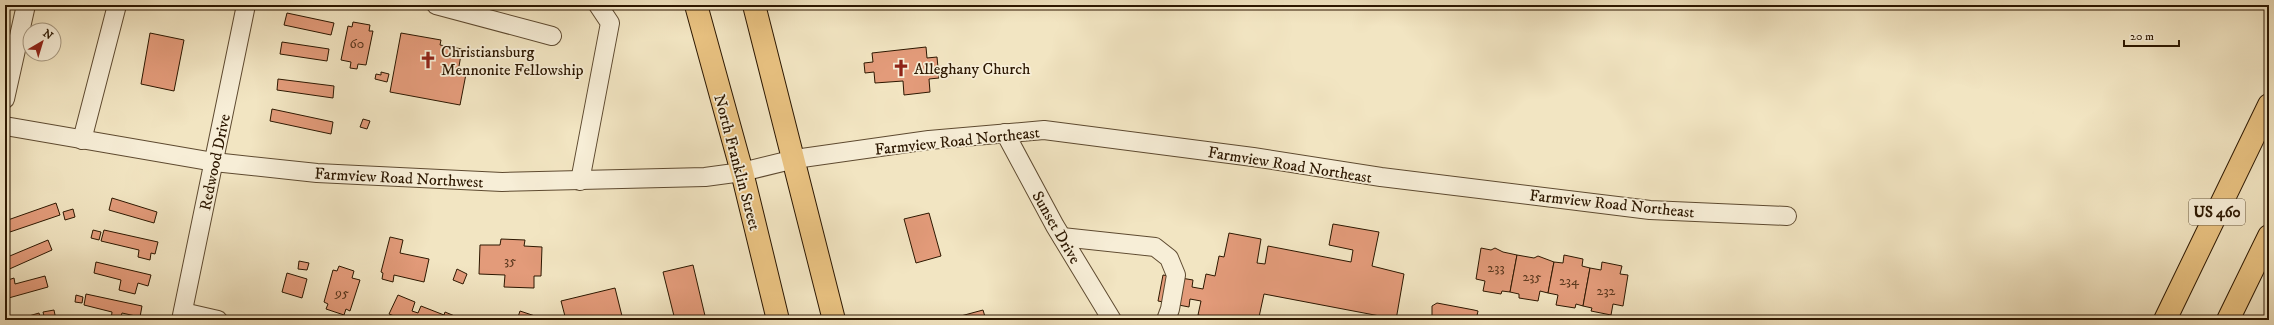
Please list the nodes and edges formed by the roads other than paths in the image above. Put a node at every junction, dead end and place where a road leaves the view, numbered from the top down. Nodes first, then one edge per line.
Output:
1 (26, 5) edge
2 (117, 5) edge
3 (246, 5) edge
4 (436, 5) edge
5 (598, 5) edge
6 (696, 5) edge
7 (754, 5) edge
8 (552, 36) dead end
9 (5, 99) edge
10 (2269, 105) edge
11 (5, 126) edge
12 (1005, 133) junction
13 (82, 140) junction
14 (795, 158) junction
15 (214, 162) junction
16 (742, 172) junction
17 (580, 181) junction
18 (1787, 216) dead end
19 (2269, 236) edge
20 (1062, 237) junction
21 (182, 316) edge
22 (218, 320) edge
23 (778, 320) edge
24 (834, 320) edge
25 (1112, 320) edge
26 (1166, 320) edge
27 (2165, 320) edge
28 (2228, 320) edge

1 - 9 street
2 - 13 street
3 - 15 street, Redwood Drive
4 - 8 street
5 - 17 street
6 - 16 main road, North Franklin Street
7 - 14 main road
10 - 27 main road, US 460
11 - 13 street, Farmview Road Northwest
12 - 14 street, Farmview Road Northeast
12 - 18 street, Farmview Road Northeast
12 - 20 street, Sunset Drive
13 - 15 street, Farmview Road Northwest
14 - 16 street, Farmview Road Northwest
14 - 24 main road
15 - 17 street, Farmview Road Northwest
15 - 21 street, Redwood Drive
16 - 17 street, Farmview Road Northwest
16 - 23 main road, North Franklin Street
19 - 28 main road
20 - 25 street, Sunset Drive
20 - 26 street
21 - 22 street

